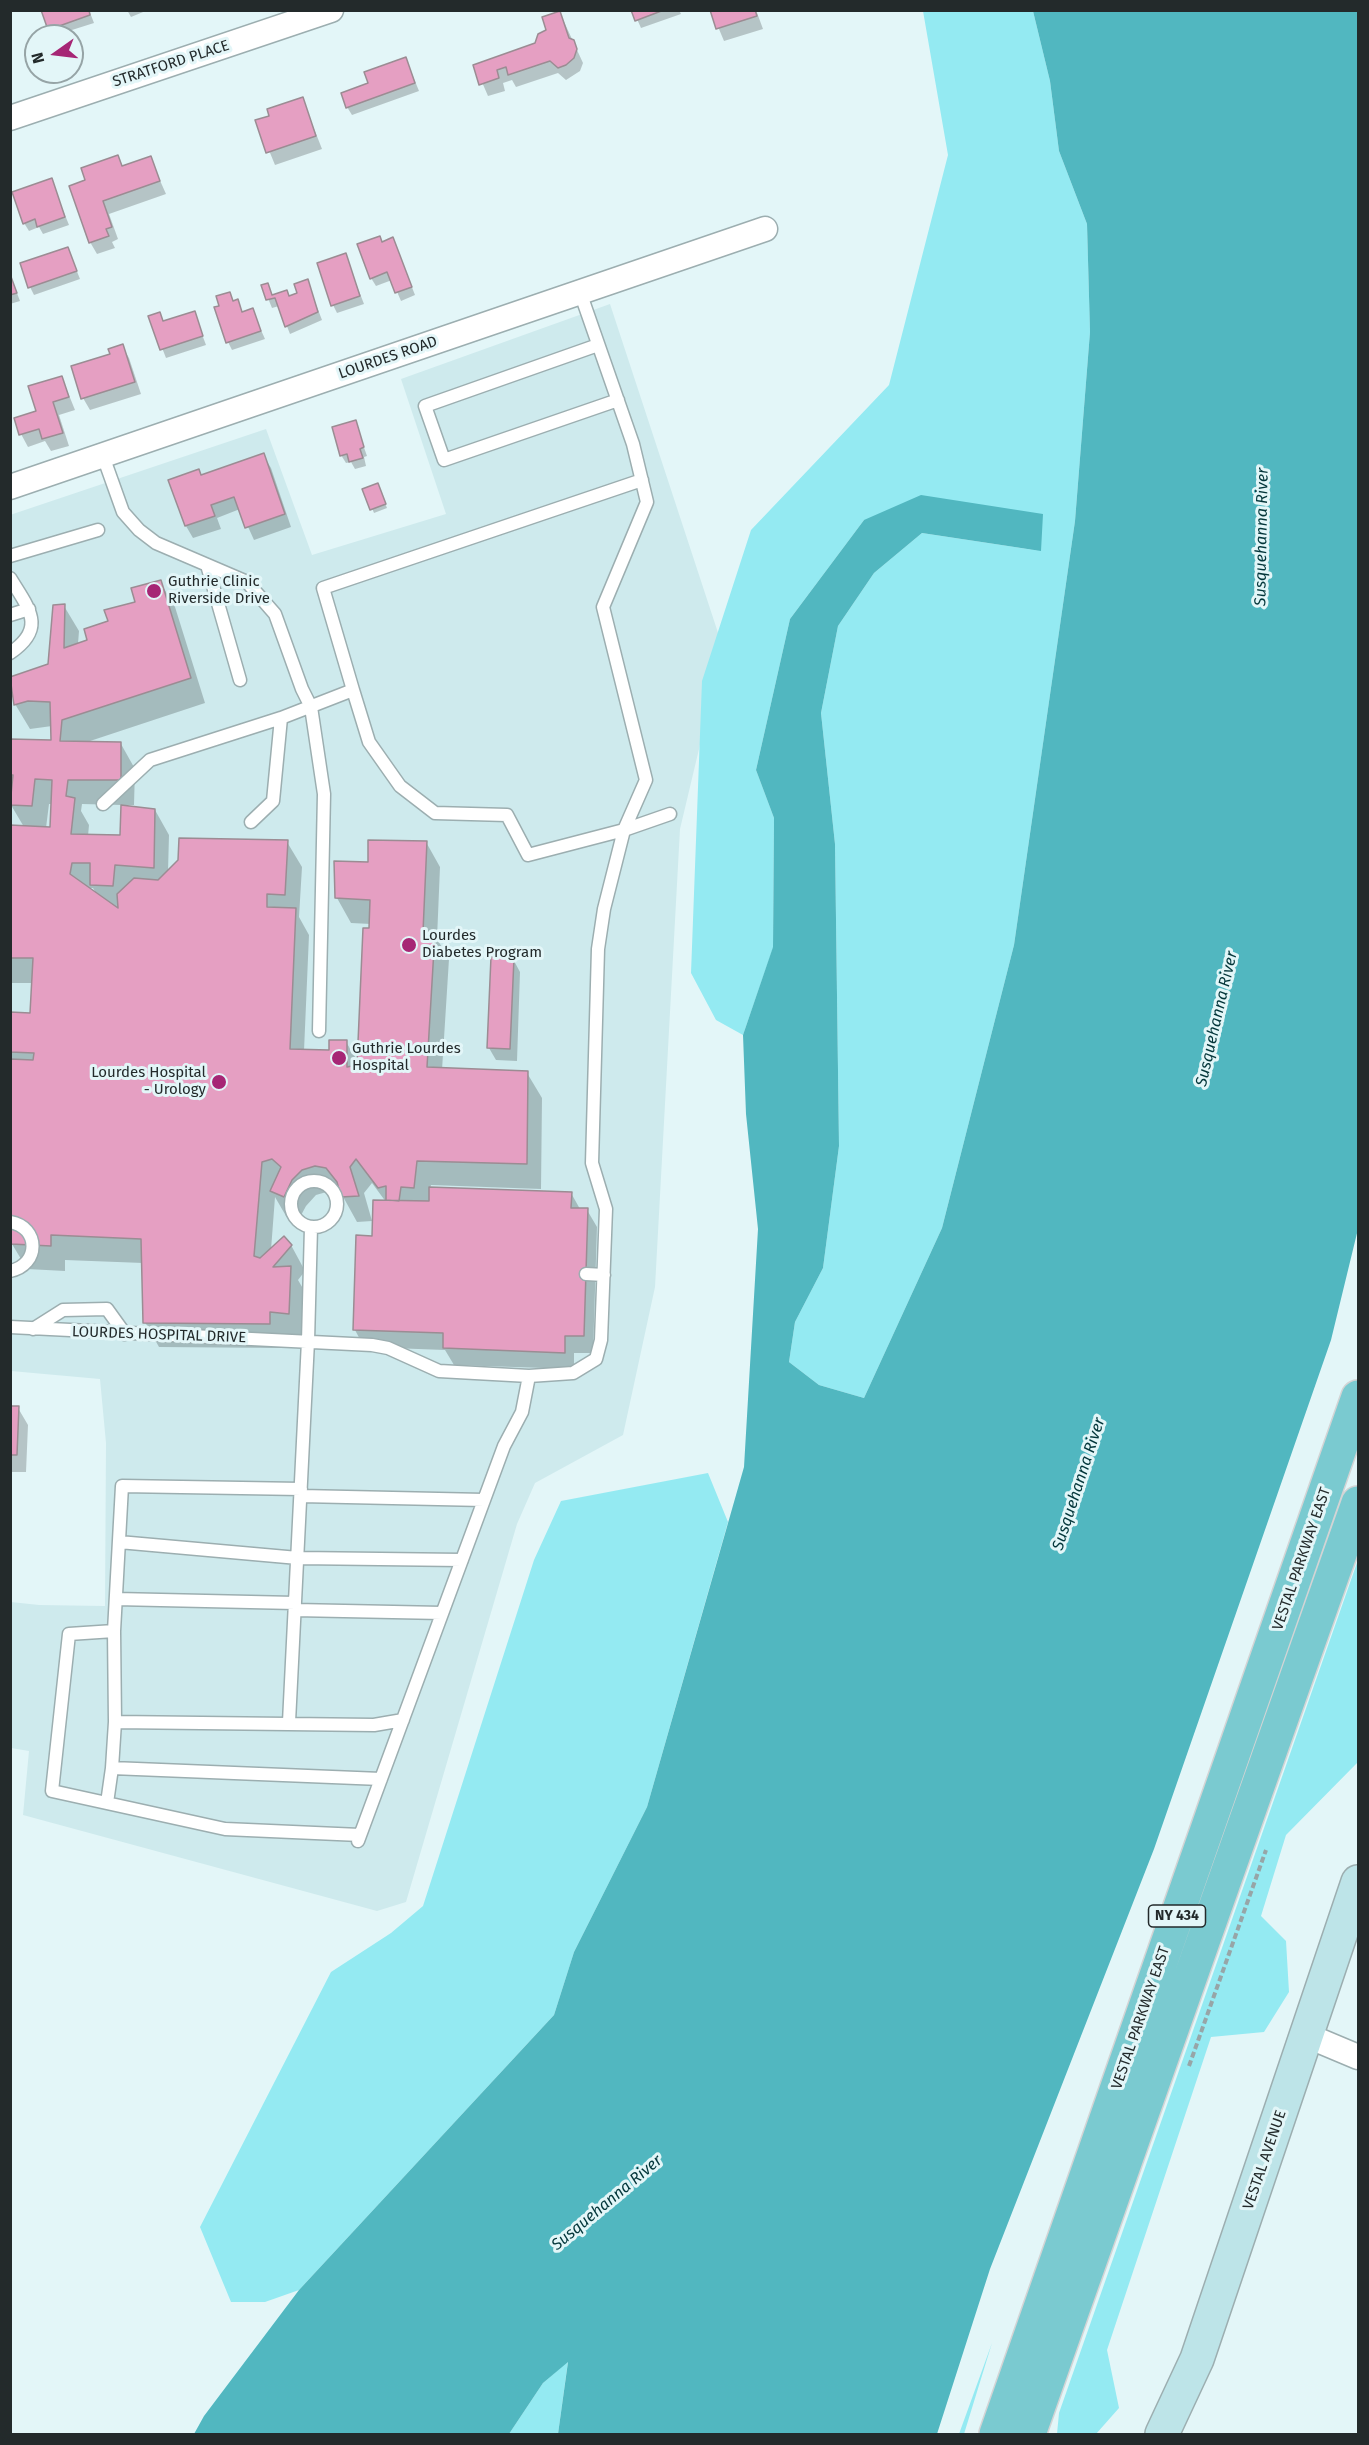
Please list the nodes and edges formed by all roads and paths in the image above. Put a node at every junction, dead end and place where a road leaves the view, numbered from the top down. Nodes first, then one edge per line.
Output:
1 (331, 10) edge
2 (10, 118) edge
3 (765, 230) dead end
4 (580, 292) junction
5 (598, 345) junction
6 (618, 400) junction
7 (103, 456) junction
8 (642, 480) junction
9 (10, 488) edge
10 (98, 530) dead end
11 (10, 556) edge
12 (207, 565) junction
13 (10, 578) edge
14 (29, 609) junction
15 (10, 615) edge
16 (10, 654) edge
17 (240, 680) dead end
18 (353, 690) junction
19 (311, 707) junction
20 (280, 718) junction
21 (103, 804) dead end
22 (670, 814) dead end
23 (251, 822) dead end
24 (624, 830) junction
25 (319, 1031) dead end
26 (10, 1222) edge
27 (311, 1227) dead end
28 (10, 1271) edge
29 (586, 1274) dead end
30 (604, 1275) junction
31 (10, 1327) edge
32 (33, 1329) junction
33 (124, 1334) junction
34 (308, 1341) junction
35 (529, 1376) junction
36 (1359, 1397) edge
37 (301, 1493) junction
38 (484, 1500) junction
39 (1359, 1503) edge
40 (119, 1542) junction
41 (298, 1558) junction
42 (462, 1560) junction
43 (116, 1599) junction
44 (295, 1606) junction
45 (442, 1613) junction
46 (114, 1631) junction
47 (403, 1720) junction
48 (115, 1722) junction
49 (289, 1722) junction
50 (112, 1768) junction
51 (381, 1779) junction
52 (107, 1803) junction
53 (1359, 1882) edge
54 (1308, 2036) junction
55 (1359, 2057) edge
56 (996, 2434) edge
57 (1029, 2434) edge
58 (1162, 2434) edge

1 - 2 street, STRATFORD PLACE
3 - 4 street, LOURDES ROAD
4 - 5 lane
4 - 7 street, LOURDES ROAD
5 - 6 lane
5 - 6 lane
6 - 8 lane
7 - 9 street, LOURDES ROAD
7 - 12 lane
8 - 18 lane
8 - 24 lane
10 - 11 lane
12 - 17 lane
12 - 19 lane
13 - 14 lane
14 - 15 lane
14 - 16 lane
18 - 19 lane
18 - 24 lane
19 - 20 lane
19 - 25 lane
20 - 21 lane
20 - 23 lane
22 - 24 lane
24 - 30 lane
26 - 28 lane
27 - 34 lane
29 - 30 lane
30 - 35 lane, LOURDES HOSPITAL DRIVE
31 - 32 lane, LOURDES HOSPITAL DRIVE
32 - 33 lane, LOURDES HOSPITAL DRIVE
32 - 33 lane
33 - 34 lane, LOURDES HOSPITAL DRIVE
34 - 35 lane, LOURDES HOSPITAL DRIVE
34 - 37 lane
35 - 38 lane
36 - 56 main road, VESTAL PARKWAY EAST / NY 434
37 - 38 lane
37 - 40 lane
37 - 41 lane
38 - 42 lane
39 - 57 main road, NY 434
40 - 41 lane
40 - 43 lane
41 - 42 lane
41 - 44 lane
42 - 45 lane
43 - 44 lane
43 - 46 lane
44 - 45 lane
44 - 49 lane
45 - 47 lane
46 - 48 lane
46 - 52 lane
47 - 49 lane
47 - 51 lane
48 - 49 lane
48 - 50 lane
50 - 51 lane
50 - 52 lane
51 - 52 lane
53 - 54 street, VESTAL AVENUE
54 - 55 street
54 - 58 street, VESTAL AVENUE

